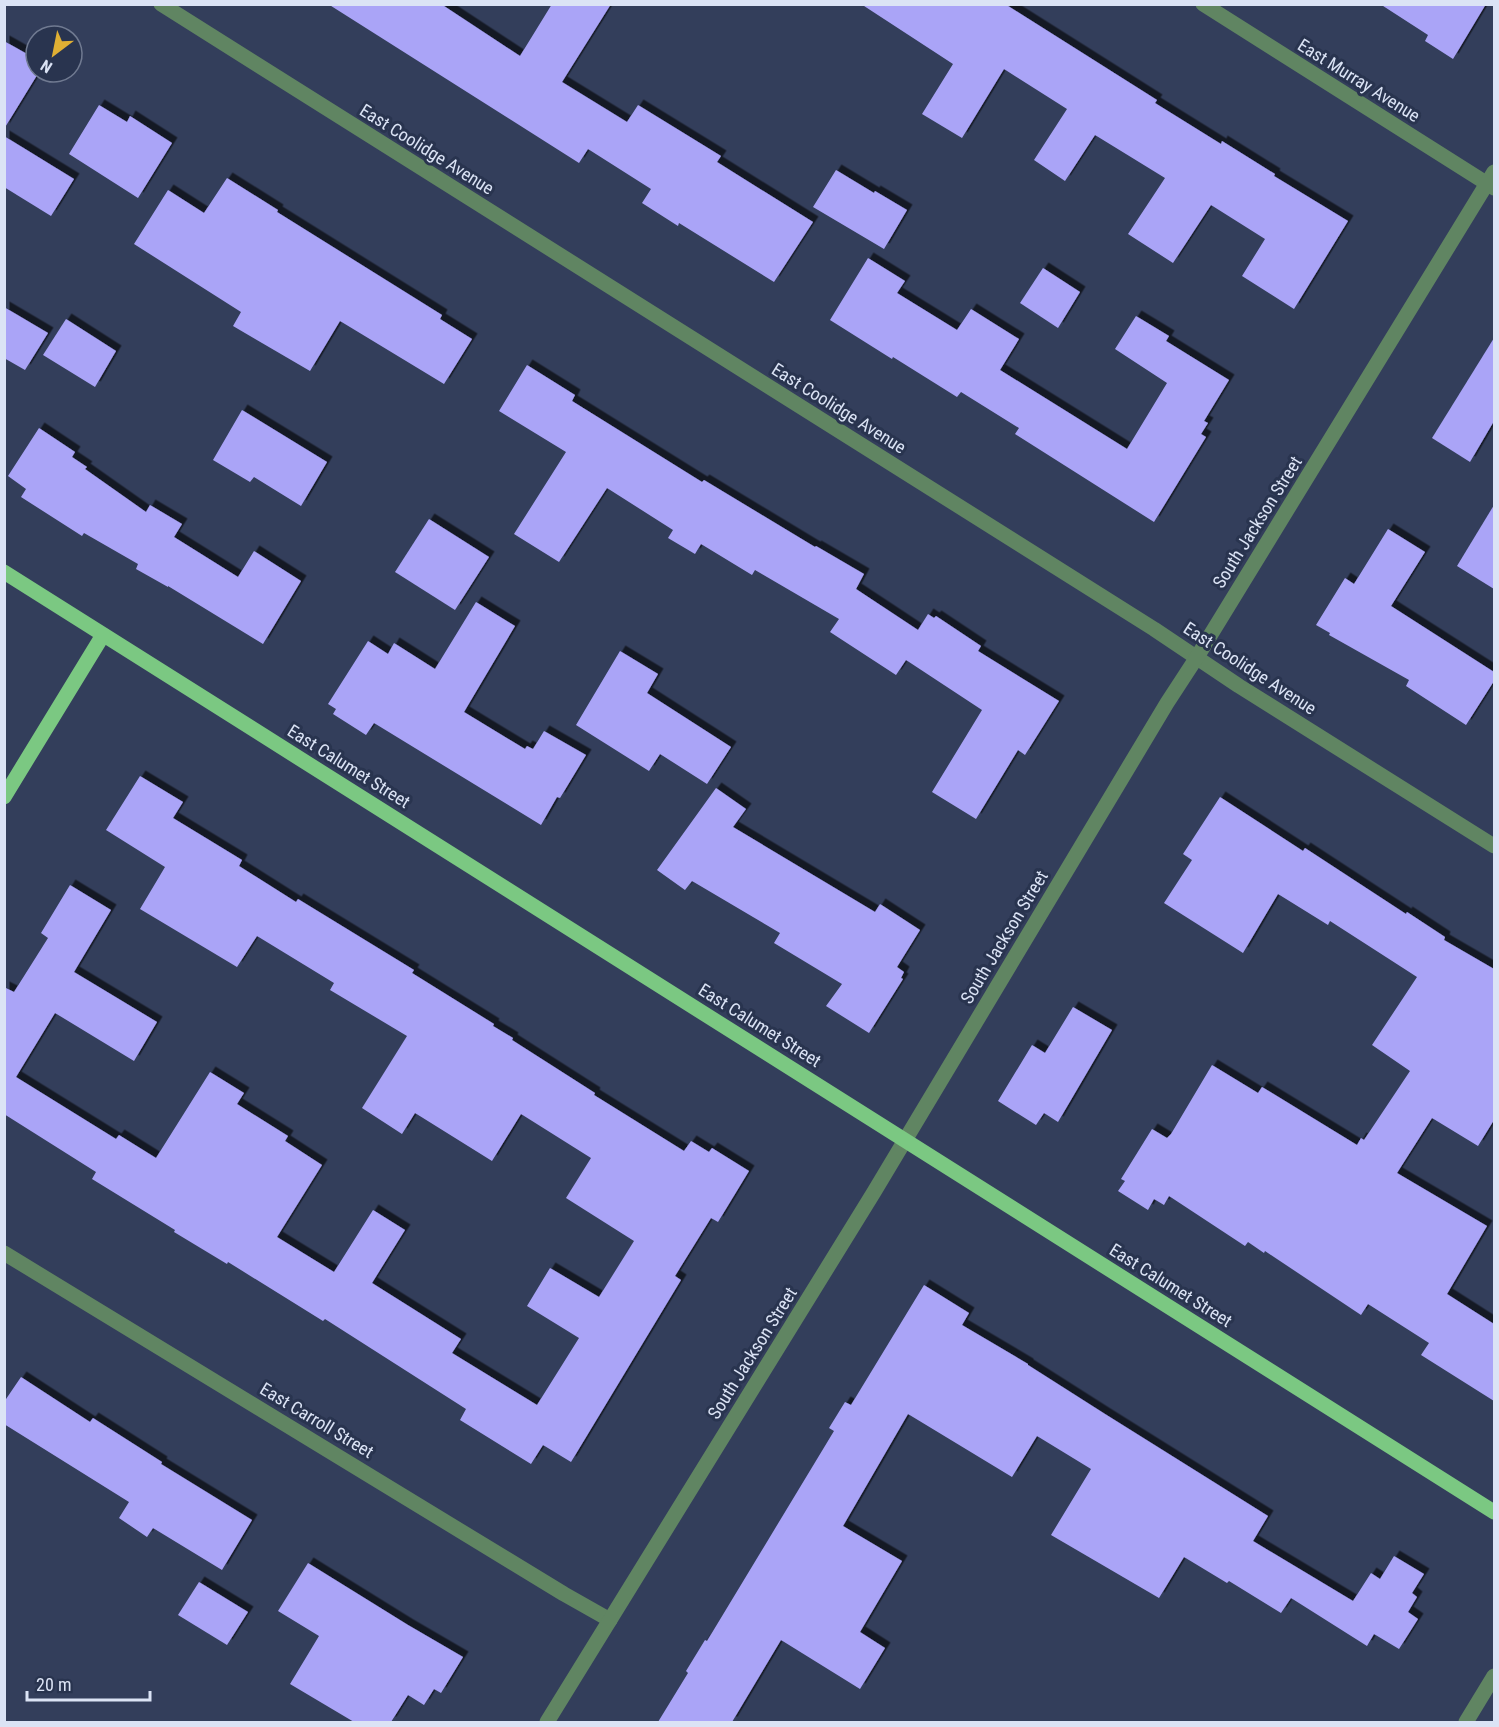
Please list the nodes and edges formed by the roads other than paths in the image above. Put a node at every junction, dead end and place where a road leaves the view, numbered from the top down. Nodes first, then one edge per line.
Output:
1 (160, 4) edge
2 (1203, 4) edge
3 (1492, 181) edge
4 (4, 572) edge
5 (104, 635) junction
6 (1197, 657) junction
7 (4, 797) edge
8 (1494, 846) edge
9 (905, 1140) junction
10 (4, 1253) edge
11 (1494, 1512) edge
12 (610, 1620) junction
13 (1494, 1676) edge
14 (547, 1722) edge
15 (1466, 1722) edge

1 - 6 street, East Coolidge Avenue
2 - 3 street, East Murray Avenue
3 - 6 street, South Jackson Street
4 - 5 main road, East Calumet Street
5 - 7 main road
5 - 9 main road, East Calumet Street
6 - 8 street, East Coolidge Avenue
6 - 9 street, South Jackson Street
9 - 11 main road, East Calumet Street
9 - 12 street, South Jackson Street
10 - 12 street, East Carroll Street
12 - 14 street, South Jackson Street
13 - 15 street

